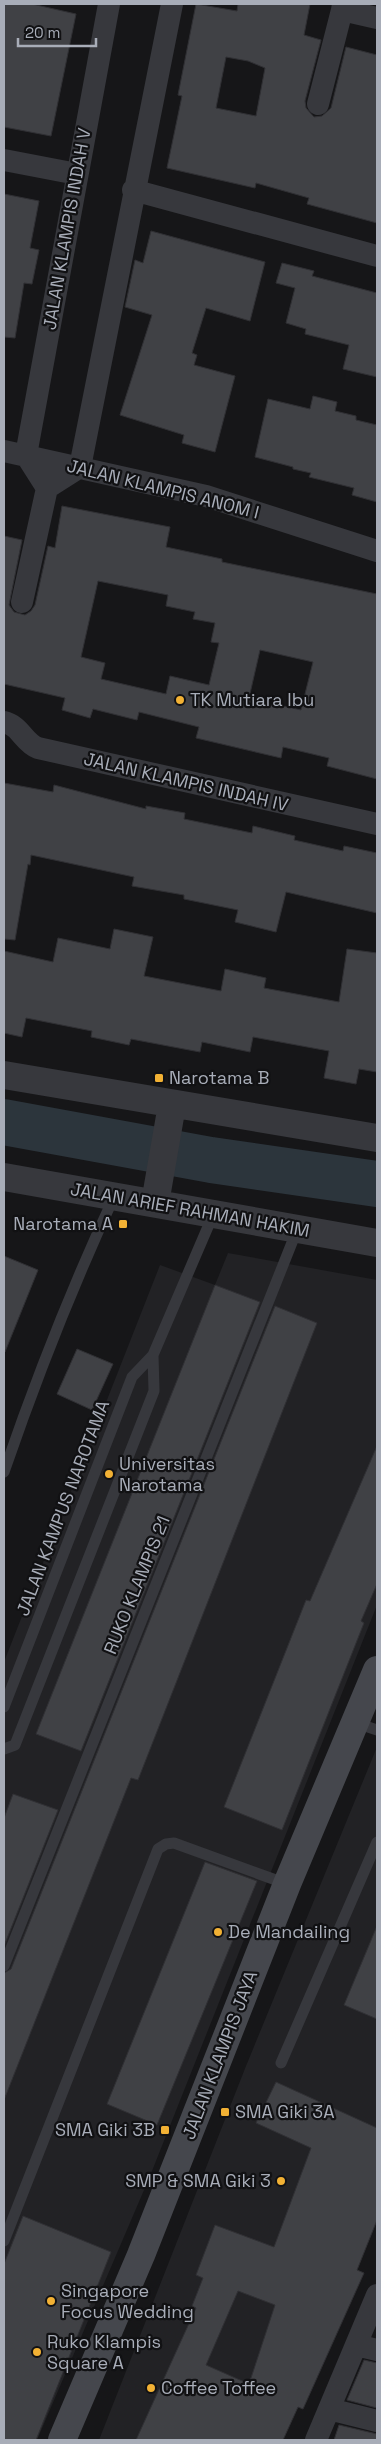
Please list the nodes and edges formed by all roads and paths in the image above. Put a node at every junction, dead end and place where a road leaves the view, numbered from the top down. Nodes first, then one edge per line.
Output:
1 (109, 4) edge
2 (172, 4) edge
3 (342, 7) edge
4 (377, 18) edge
5 (318, 104) dead end
6 (4, 160) edge
7 (76, 174) junction
8 (134, 190) junction
9 (377, 256) edge
10 (4, 451) edge
11 (26, 455) junction
12 (80, 467) junction
13 (47, 488) junction
14 (377, 551) edge
15 (22, 602) dead end
16 (4, 722) edge
17 (377, 824) edge
18 (4, 1075) edge
19 (172, 1105) junction
20 (377, 1138) edge
21 (4, 1177) edge
22 (115, 1195) junction
23 (156, 1197) junction
24 (212, 1215) junction
25 (297, 1230) junction
26 (377, 1243) edge
27 (153, 1355) junction
28 (4, 1472) edge
29 (377, 1670) edge
30 (372, 1698) edge
31 (4, 1707) edge
32 (367, 1726) edge
33 (4, 1749) edge
34 (377, 1842) edge
35 (287, 1884) junction
36 (4, 1966) edge
37 (281, 2063) dead end
38 (4, 2242) edge
39 (377, 2295) edge
40 (367, 2348) edge
41 (329, 2409) junction
42 (377, 2421) edge
43 (62, 2440) edge
44 (316, 2440) edge

1 - 7 street, JALAN KLAMPIS INDAH V
2 - 8 street
3 - 4 street
3 - 5 street
6 - 7 street
7 - 11 street, JALAN KLAMPIS INDAH V
8 - 9 street
8 - 12 street
10 - 11 street, JALAN KLAMPIS ANOM I
11 - 12 street, JALAN KLAMPIS ANOM I
11 - 13 street
12 - 13 street
12 - 14 street, JALAN KLAMPIS ANOM I
13 - 15 street
16 - 17 street, JALAN KLAMPIS INDAH IV
18 - 19 street
19 - 20 street
19 - 23 street
21 - 22 street, JALAN ARIEF RAHMAN HAKIM
22 - 23 street, JALAN ARIEF RAHMAN HAKIM
22 - 28 lane
23 - 24 street, JALAN ARIEF RAHMAN HAKIM
24 - 25 street, JALAN ARIEF RAHMAN HAKIM
24 - 27 lane, JALAN KAMPUS NAROTAMA
25 - 26 street, JALAN ARIEF RAHMAN HAKIM
25 - 36 lane, RUKO KLAMPIS 21
27 - 31 lane, JALAN KAMPUS NAROTAMA
27 - 33 lane, JALAN KAMPUS NAROTAMA
29 - 30 main road, JALAN KLAMPIS JAYA
30 - 32 main road, JALAN KLAMPIS JAYA
32 - 35 main road, JALAN KLAMPIS JAYA
34 - 37 lane
35 - 38 lane
35 - 43 main road, JALAN KLAMPIS JAYA
39 - 40 street
40 - 41 street
41 - 42 street
41 - 44 street

